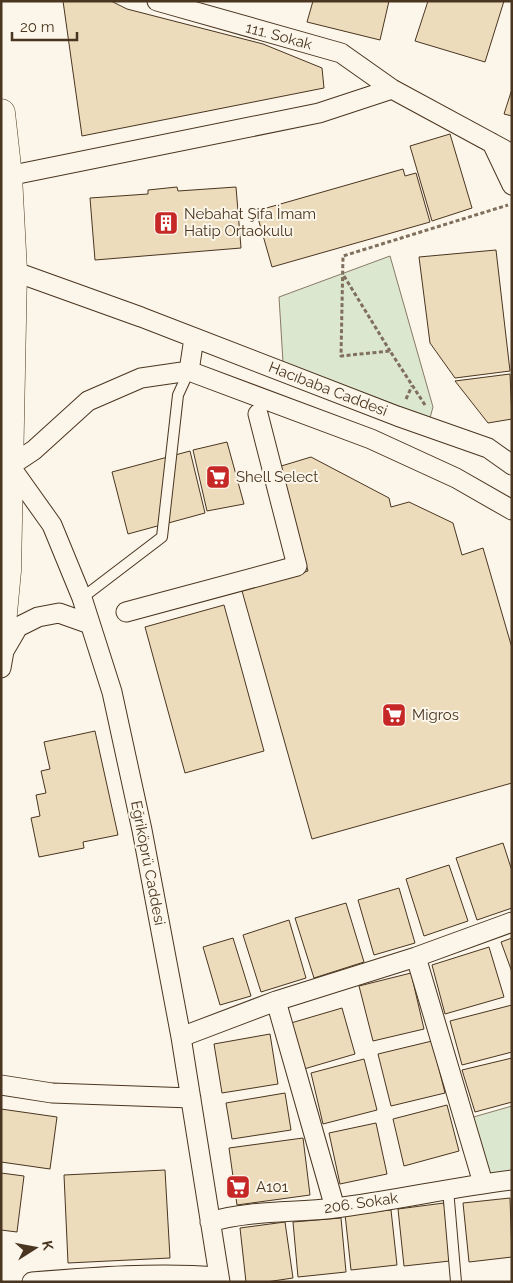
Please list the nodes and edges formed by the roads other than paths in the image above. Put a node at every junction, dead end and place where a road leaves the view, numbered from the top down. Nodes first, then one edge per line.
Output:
1 (157, 1) edge
2 (392, 90) junction
3 (1, 113) edge
4 (492, 143) junction
5 (512, 154) edge
6 (8, 176) junction
7 (512, 185) edge
8 (13, 271) junction
9 (194, 338) junction
10 (189, 371) junction
11 (258, 414) dead end
12 (6, 466) edge
13 (512, 466) edge
14 (512, 510) edge
15 (82, 598) junction
16 (126, 612) dead end
17 (90, 624) junction
18 (1, 634) edge
19 (1, 668) edge
20 (512, 922) edge
21 (416, 958) junction
22 (276, 1001) junction
23 (181, 1037) junction
24 (1, 1085) edge
25 (191, 1098) junction
26 (512, 1180) edge
27 (483, 1183) junction
28 (448, 1189) junction
29 (335, 1208) junction
30 (210, 1222) junction
31 (220, 1280) edge
32 (32, 1282) edge
33 (456, 1282) edge

1 - 2 street, 111. Sokak
2 - 4 street, 111. Sokak
2 - 6 street
3 - 6 highway
4 - 5 street, 111. Sokak
4 - 7 street
6 - 8 highway
8 - 9 street, Hacıbaba Caddesi
8 - 12 highway
9 - 10 street
9 - 13 street, Hacıbaba Caddesi
10 - 12 street
10 - 14 street
10 - 15 lane
11 - 16 street
12 - 15 street, Eğriköprü Caddesi
12 - 18 highway
15 - 17 street, Eğriköprü Caddesi
17 - 19 street
17 - 23 street, Eğriköprü Caddesi
20 - 21 street
21 - 22 street
21 - 27 street
22 - 23 street
22 - 29 street
23 - 25 street, Eğriköprü Caddesi
24 - 25 street
25 - 30 street, Eğriköprü Caddesi
26 - 27 street, 206. Sokak
27 - 28 street, 206. Sokak
28 - 29 street, 206. Sokak
28 - 33 lane
29 - 30 street, 206. Sokak
30 - 31 street, Eğriköprü Caddesi
31 - 32 street

